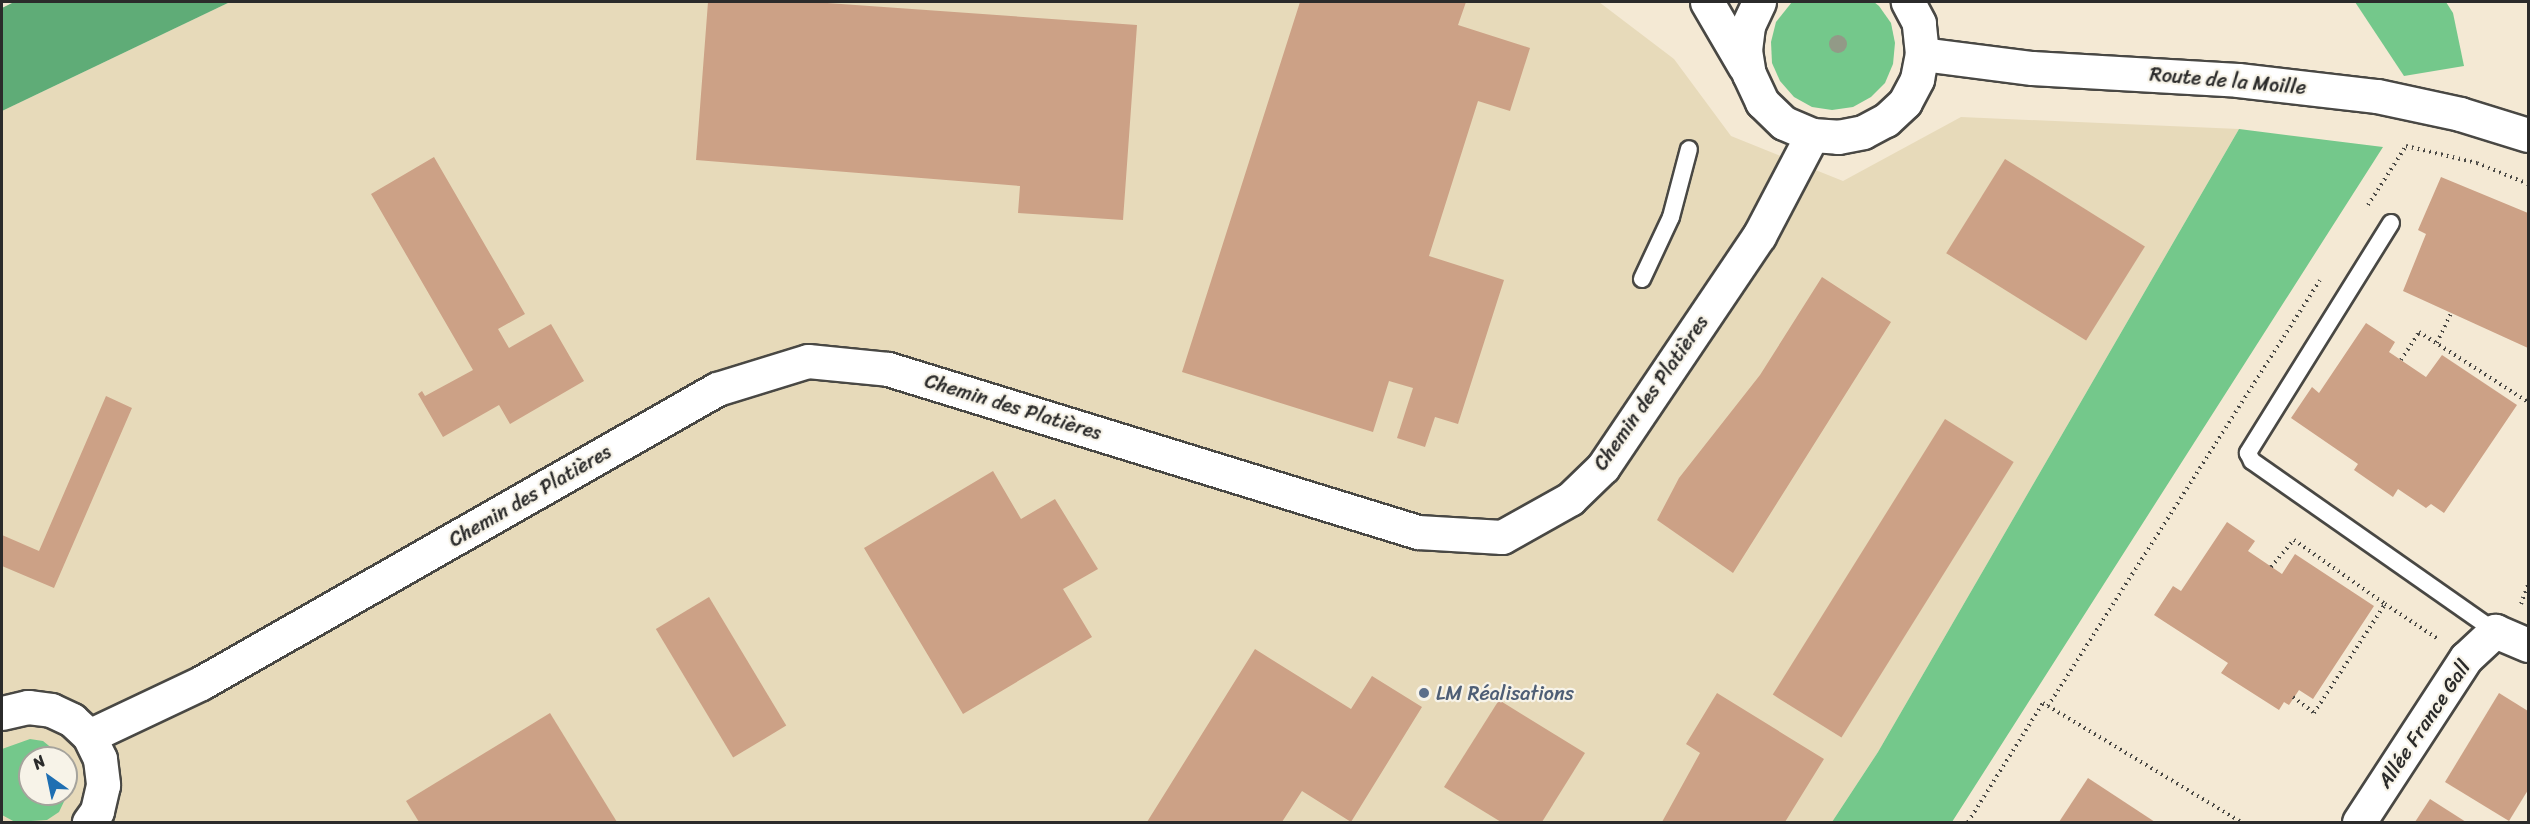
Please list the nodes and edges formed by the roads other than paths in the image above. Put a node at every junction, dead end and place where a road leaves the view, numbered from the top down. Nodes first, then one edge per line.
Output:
1 (1707, 2) edge
2 (1759, 2) edge
3 (1908, 2) edge
4 (1923, 54) junction
5 (1749, 74) junction
6 (1812, 135) junction
7 (2529, 135) edge
8 (1689, 149) dead end
9 (2391, 223) dead end
10 (1642, 279) dead end
11 (2495, 631) junction
12 (2529, 645) edge
13 (2, 713) edge
14 (89, 736) junction
15 (89, 822) edge
16 (2359, 822) edge

1 - 5 street
2 - 5 street
3 - 4 street
4 - 6 street
4 - 7 street, Route de la Moille
5 - 6 street
6 - 14 street, Chemin des Platières
8 - 10 lane
9 - 11 lane
11 - 12 street
11 - 16 street, Allée France Gall
13 - 14 street
14 - 15 street

